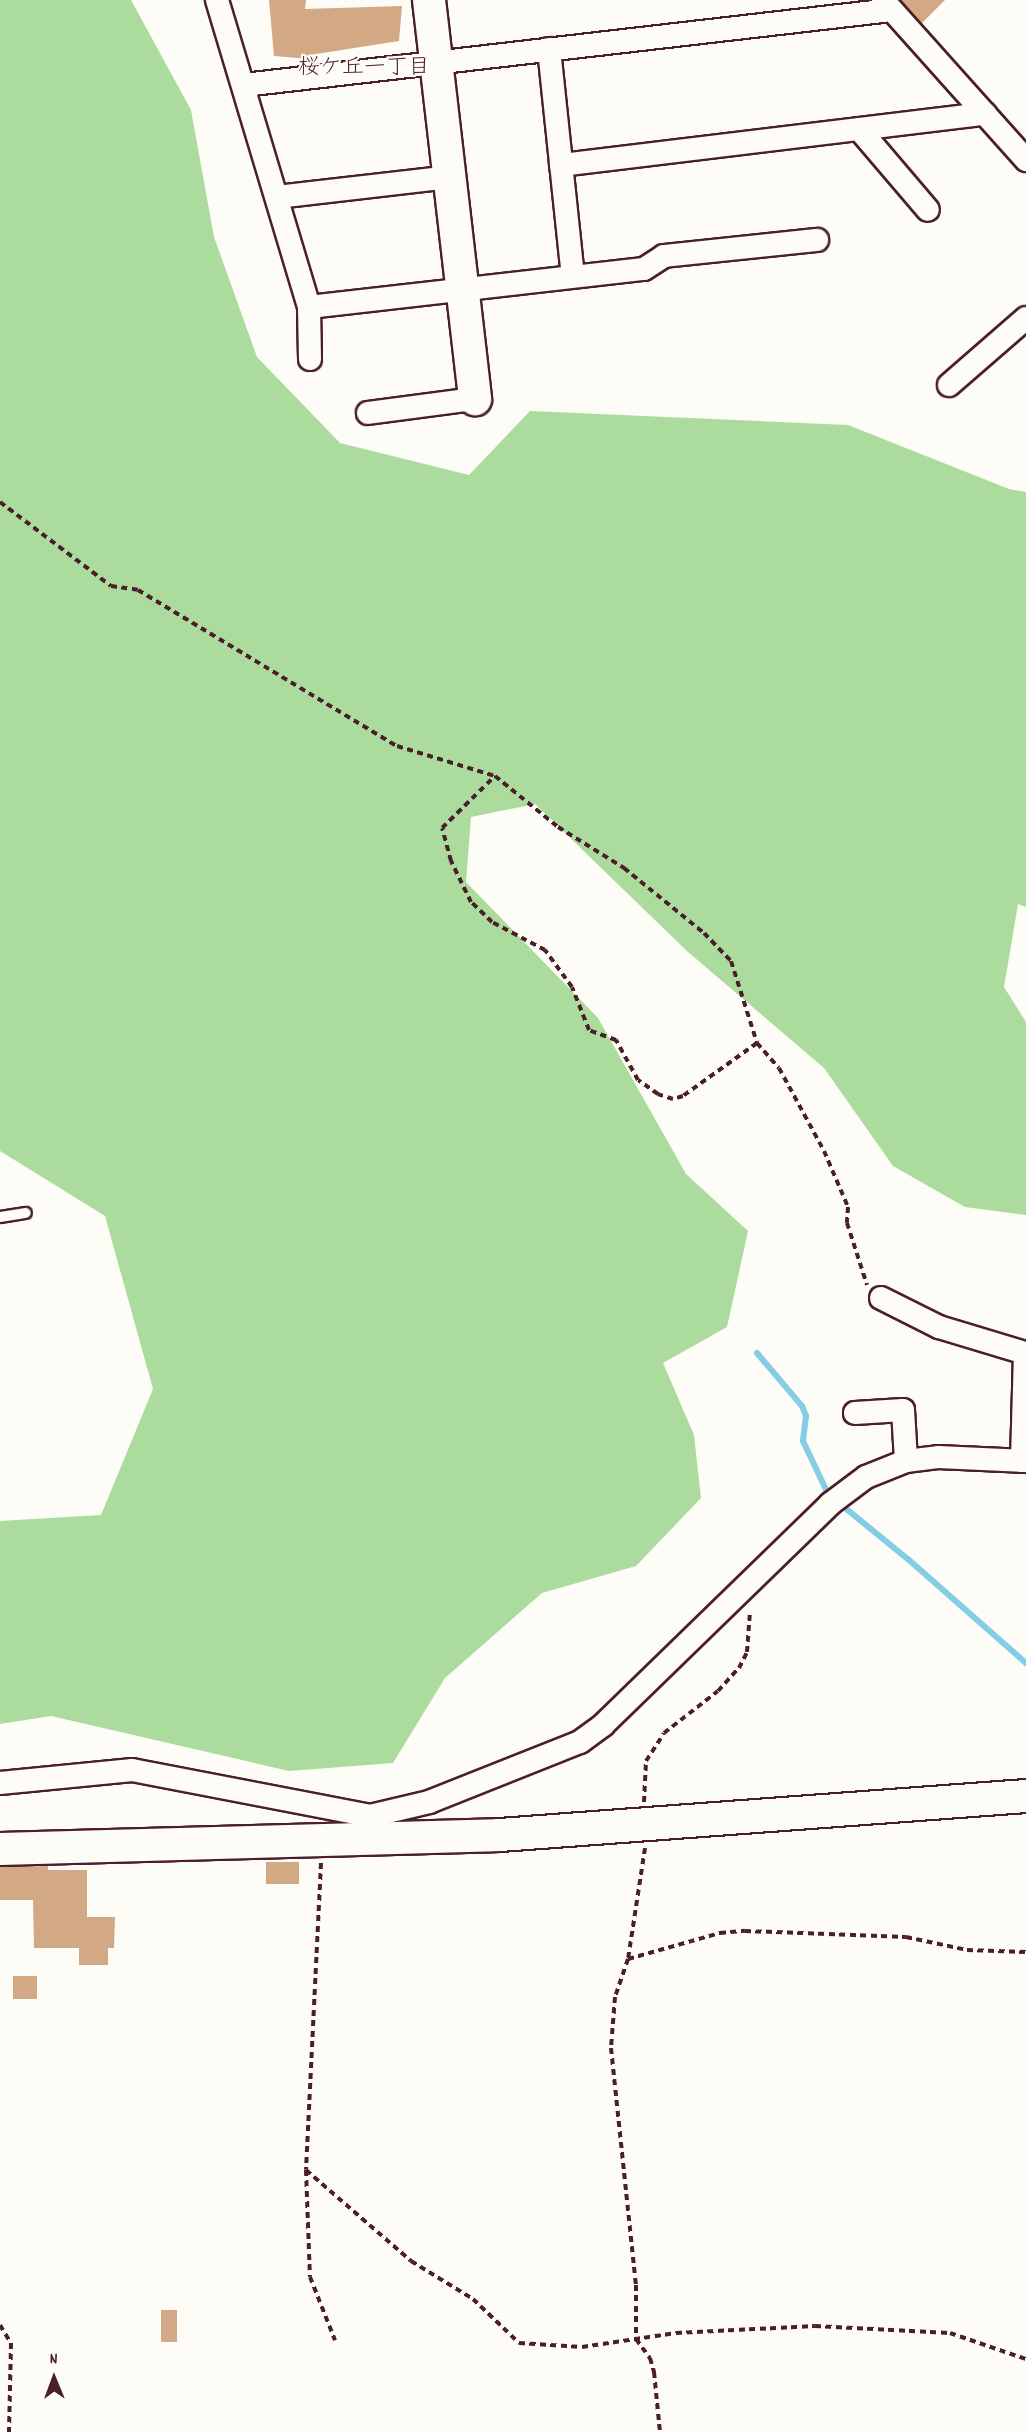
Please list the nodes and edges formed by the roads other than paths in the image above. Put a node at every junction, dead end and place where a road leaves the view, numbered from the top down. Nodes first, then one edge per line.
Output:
1 (217, 0) edge
2 (429, 0) edge
3 (887, 5) edge
4 (549, 49) junction
5 (436, 63) junction
6 (244, 85) junction
7 (986, 114) junction
8 (859, 129) junction
9 (1026, 160) edge
10 (561, 165) junction
11 (449, 177) junction
12 (277, 197) junction
13 (928, 210) dead end
14 (816, 240) dead end
15 (573, 276) junction
16 (462, 289) junction
17 (309, 308) junction
18 (1022, 329) edge
19 (310, 359) dead end
20 (949, 385) dead end
21 (475, 399) joint
22 (368, 413) dead end
23 (26, 1213) dead end
24 (0, 1217) edge
25 (881, 1298) road end
26 (855, 1413) dead end
27 (906, 1461) junction
28 (1024, 1461) edge
29 (0, 1783) edge
30 (1026, 1796) edge
31 (369, 1829) junction
32 (0, 1849) edge

1 - 6 street
2 - 5 street
3 - 4 street
3 - 7 street
4 - 5 street
4 - 10 street
5 - 6 street
5 - 11 street
6 - 12 street
7 - 8 street
7 - 9 street
8 - 10 street
8 - 13 street
10 - 15 street
11 - 12 street
11 - 16 street
12 - 17 street
14 - 15 street
15 - 16 street
16 - 17 street
16 - 21 street
17 - 19 street
18 - 20 street
21 - 22 street
23 - 24 lane
25 - 28 street
26 - 27 street
27 - 28 street
27 - 31 street
29 - 31 street
30 - 31 street
31 - 32 street

